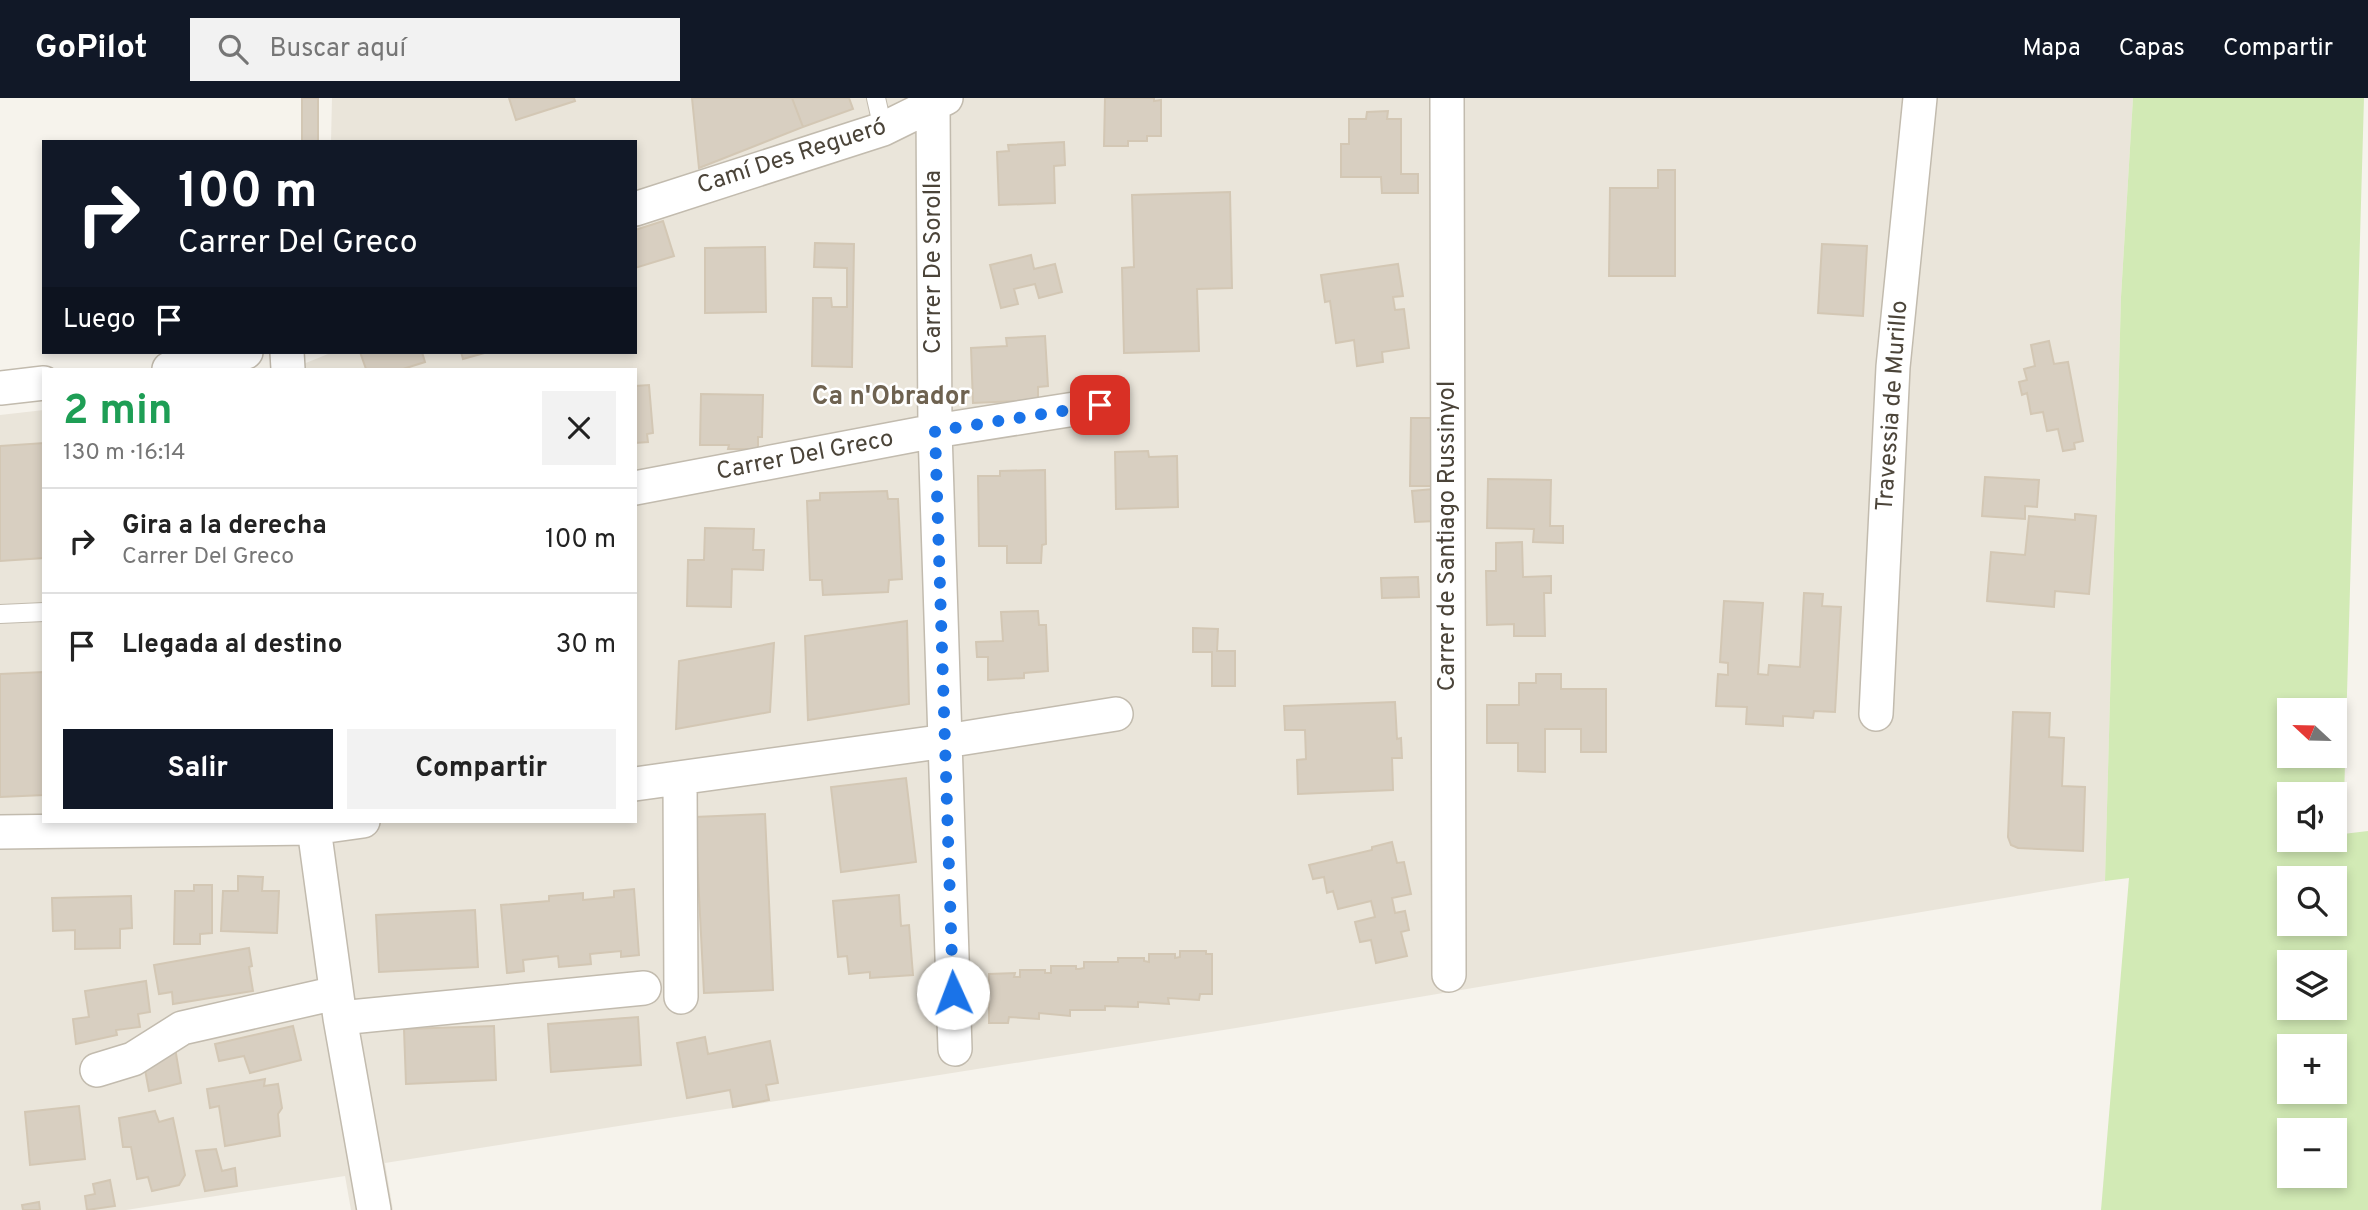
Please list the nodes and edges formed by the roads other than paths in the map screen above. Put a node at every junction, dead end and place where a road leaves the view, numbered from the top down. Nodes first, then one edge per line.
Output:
1 (1447, 98) edge
2 (1920, 98) edge
3 (940, 102) edge
4 (880, 114) edge
5 (637, 208) edge
6 (240, 354) edge
7 (178, 368) edge
8 (42, 383) edge
9 (0, 388) edge
10 (1100, 405) dead end
11 (935, 431) junction
12 (637, 488) edge
13 (42, 612) edge
14 (0, 614) edge
15 (1116, 714) dead end
16 (1876, 714) dead end
17 (946, 741) junction
18 (680, 778) junction
19 (637, 784) edge
20 (313, 824) edge
21 (0, 832) edge
22 (1449, 975) dead end
23 (644, 988) dead end
24 (681, 997) dead end
25 (338, 1006) junction
26 (955, 1049) dead end
27 (97, 1070) dead end
28 (374, 1210) edge

1 - 22 street, Carrer de Santiago Russinyol
2 - 16 street, Travessia de Murillo
3 - 4 street, Camí Des Regueró
3 - 11 street, Carrer De Sorolla
4 - 5 street, Camí Des Regueró
6 - 7 street
8 - 9 street
10 - 11 street, Carrer Del Greco
11 - 12 street, Carrer Del Greco
11 - 17 street, Carrer De Sorolla
13 - 14 lane
15 - 17 street
17 - 18 street
17 - 26 street, Carrer De Sorolla
18 - 19 street
18 - 24 street
20 - 21 street
20 - 25 street
23 - 25 street
25 - 27 street
25 - 28 street

